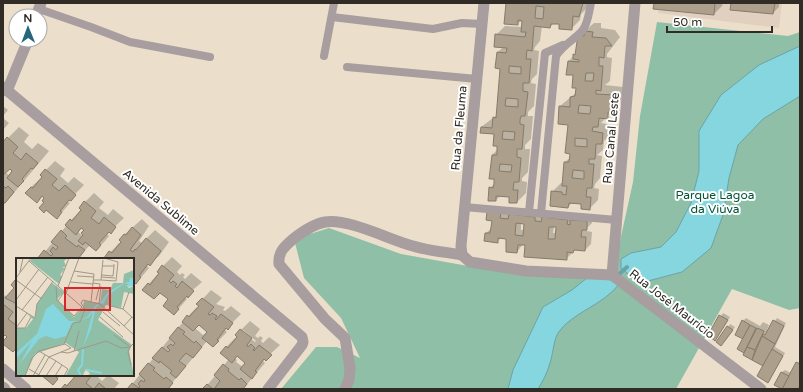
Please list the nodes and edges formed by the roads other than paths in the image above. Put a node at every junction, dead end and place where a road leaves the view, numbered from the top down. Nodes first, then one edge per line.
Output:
1 (334, 3) edge
2 (484, 3) edge
3 (591, 3) edge
4 (635, 3) edge
5 (48, 12) edge
6 (332, 17) junction
7 (482, 24) junction
8 (564, 45) junction
9 (24, 48) edge
10 (324, 56) dead end
11 (210, 57) dead end
12 (347, 67) dead end
13 (477, 79) junction
14 (5, 89) edge
15 (464, 207) junction
16 (529, 212) junction
17 (541, 213) junction
18 (617, 220) junction
19 (462, 255) junction
20 (612, 275) junction
21 (3, 369) edge
22 (26, 389) edge
23 (268, 389) edge
24 (345, 389) edge
25 (760, 389) edge

1 - 6 lane
2 - 7 street, Rua da Fleuma
3 - 8 lane
4 - 18 street, Rua Canal Leste
5 - 11 lane
6 - 7 lane
6 - 10 lane
7 - 13 street, Rua da Fleuma
8 - 16 lane
8 - 17 lane
9 - 14 street
12 - 13 lane
13 - 15 street, Rua da Fleuma
14 - 23 street, Avenida Sublime
15 - 16 lane
15 - 19 street, Rua da Fleuma
16 - 17 lane
17 - 18 lane
18 - 20 street, Rua Canal Leste
19 - 20 street, Rua José Maurício
19 - 24 street, Rua José Maurício
20 - 25 street, Rua José Maurício
21 - 22 street

